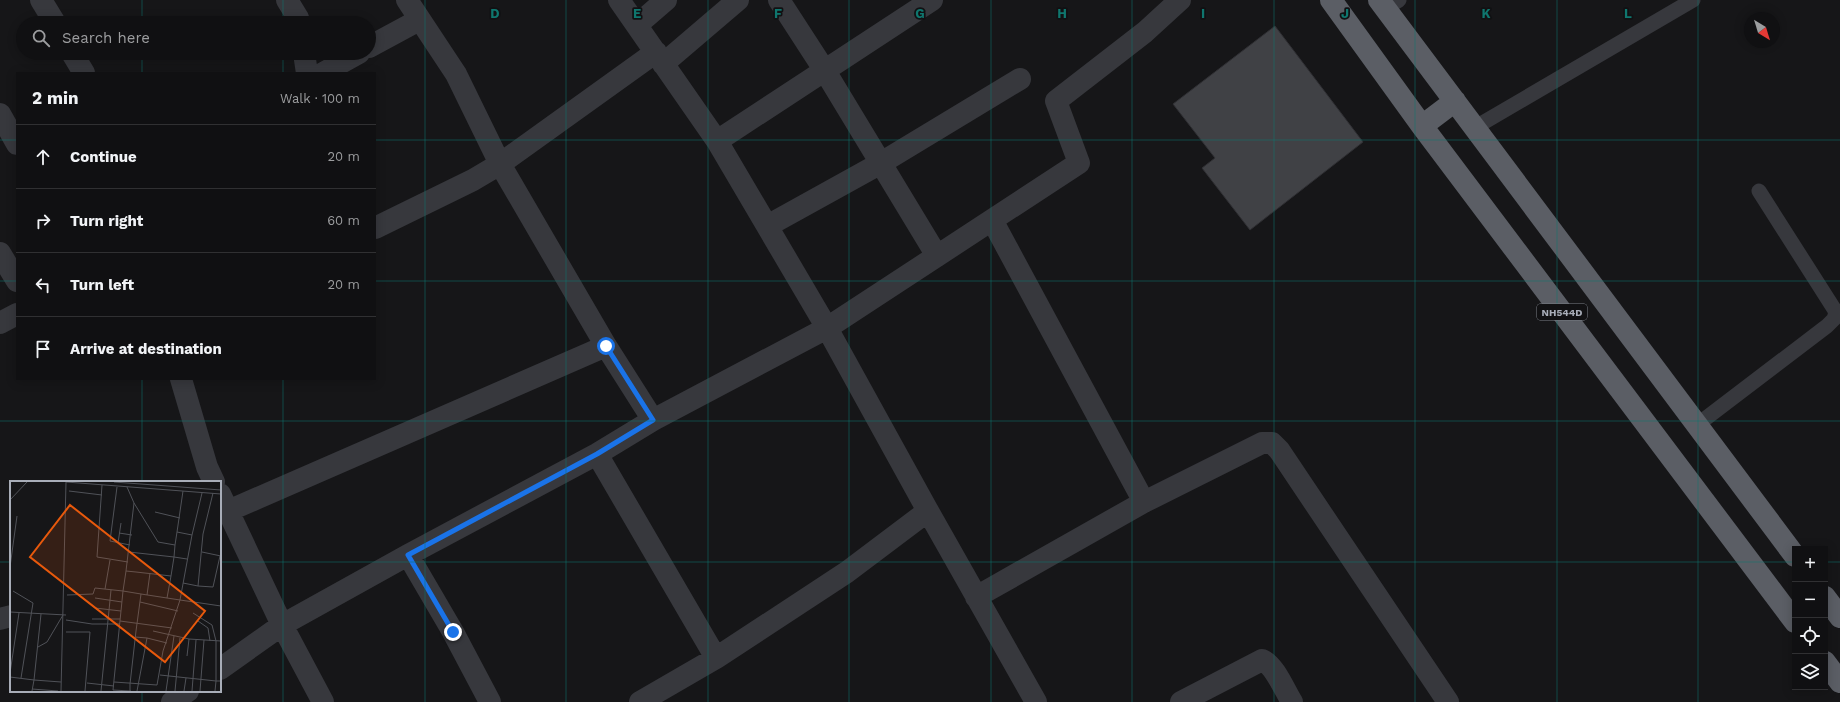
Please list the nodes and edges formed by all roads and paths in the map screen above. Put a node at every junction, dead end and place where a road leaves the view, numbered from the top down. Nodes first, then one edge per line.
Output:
1 (42, 0) edge
2 (287, 0) edge
3 (407, 0) edge
4 (619, 0) edge
5 (666, 0) edge
6 (738, 0) edge
7 (779, 0) edge
8 (932, 0) edge
9 (1180, 0) edge
10 (1331, 0) edge
11 (1693, 0) edge
12 (1388, 3) edge
13 (51, 16) edge
14 (297, 16) edge
15 (419, 20) junction
16 (637, 25) junction
17 (376, 43) edge
18 (659, 58) junction
19 (76, 60) edge
20 (305, 60) edge
21 (346, 60) edge
22 (825, 71) junction
23 (83, 72) edge
24 (308, 72) edge
25 (325, 72) edge
26 (1020, 79) dead end
27 (1455, 101) junction
28 (0, 114) edge
29 (1422, 126) junction
30 (1474, 128) junction
31 (717, 141) junction
32 (16, 142) edge
33 (881, 163) junction
34 (500, 164) junction
35 (1759, 191) dead end
36 (992, 220) junction
37 (767, 226) junction
38 (376, 228) edge
39 (0, 253) edge
40 (937, 256) junction
41 (16, 279) edge
42 (16, 315) edge
43 (0, 323) edge
44 (827, 328) junction
45 (606, 346) junction
46 (182, 380) edge
47 (653, 420) junction
48 (1697, 425) junction
49 (597, 454) junction
50 (214, 481) edge
51 (1144, 502) junction
52 (224, 503) edge
53 (928, 510) junction
54 (1792, 552) edge
55 (408, 555) junction
56 (976, 597) junction
57 (1828, 601) edge
58 (10, 616) edge
59 (1840, 617) edge
60 (1792, 618) edge
61 (0, 619) edge
62 (282, 626) junction
63 (716, 658) junction
64 (1828, 666) edge
65 (221, 668) edge
66 (1840, 682) edge
67 (187, 692) edge
68 (1032, 700) edge
69 (1187, 701) edge
70 (172, 702) edge
71 (322, 702) edge
72 (490, 702) edge
73 (640, 702) edge
74 (1292, 702) edge
75 (1448, 702) edge

1 - 13 street
2 - 14 street
3 - 15 street
4 - 16 street
5 - 16 street
6 - 18 street
7 - 22 street
8 - 22 street
9 - 36 street
10 - 29 highway, NH544D
11 - 30 lane
12 - 27 highway, NH544D
15 - 17 street
15 - 34 street
16 - 18 street
18 - 31 street
18 - 34 street
19 - 23 street
20 - 24 street
21 - 25 street
22 - 31 street
22 - 33 street
26 - 33 street
27 - 29 highway
27 - 30 highway, NH544D
28 - 32 street
29 - 60 highway, NH544D
30 - 48 highway, NH544D
31 - 37 street
33 - 37 street
33 - 40 street
34 - 38 street
34 - 45 street
35 - 48 lane
36 - 40 street
36 - 51 street
37 - 44 street
39 - 41 street
40 - 44 street
42 - 43 street
44 - 47 street
44 - 53 street
45 - 47 street
45 - 52 street
46 - 50 street
47 - 49 street
48 - 54 highway, NH544D
49 - 55 street
49 - 63 street
51 - 56 street
51 - 75 street
52 - 62 street
53 - 56 street
53 - 63 street
55 - 62 street
55 - 72 street
56 - 68 street
57 - 59 highway
58 - 61 street
62 - 65 street
62 - 71 street
63 - 73 street
64 - 66 highway
67 - 70 street
69 - 74 street

